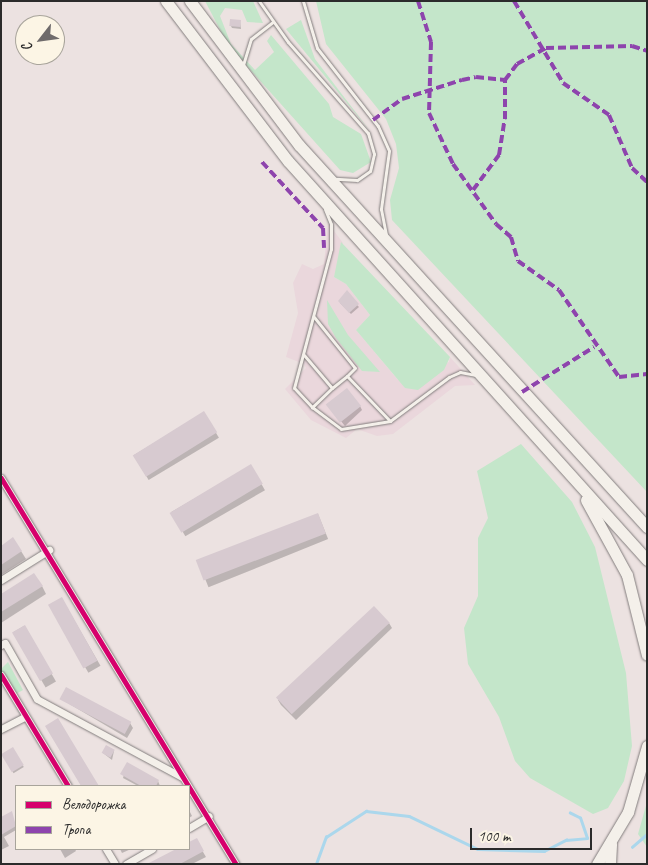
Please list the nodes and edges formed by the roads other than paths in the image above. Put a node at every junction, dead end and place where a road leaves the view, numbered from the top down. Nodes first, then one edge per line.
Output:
1 (165, 1) edge
2 (190, 1) edge
3 (198, 1) edge
4 (259, 1) edge
5 (304, 1) edge
6 (273, 22) junction
7 (211, 34) junction
8 (241, 73) junction
9 (331, 179) junction
10 (322, 199) junction
11 (388, 242) junction
12 (314, 316) junction
13 (304, 355) junction
14 (347, 376) junction
15 (483, 377) junction
16 (332, 388) junction
17 (312, 407) junction
18 (390, 421) junction
19 (2, 477) edge
20 (575, 481) junction
21 (647, 527) edge
22 (48, 550) junction
23 (647, 560) edge
24 (1, 580) edge
25 (1, 645) edge
26 (647, 654) edge
27 (1, 675) edge
28 (25, 717) junction
29 (1, 729) edge
30 (647, 746) edge
31 (182, 777) junction
32 (67, 785) edge
33 (188, 785) edge
34 (190, 789) edge
35 (209, 816) junction
36 (190, 827) edge
37 (612, 843) junction
38 (107, 850) edge
39 (150, 850) edge
40 (115, 864) edge
41 (126, 864) edge
42 (236, 864) edge
43 (597, 864) edge
44 (610, 864) edge

1 - 10 highway
2 - 7 highway
3 - 7 highway
4 - 6 lane
5 - 11 lane
6 - 8 lane
6 - 9 lane
7 - 8 highway
8 - 9 highway
9 - 11 highway
10 - 12 lane
10 - 15 highway
11 - 21 highway
12 - 13 lane
12 - 14 lane
13 - 16 lane
13 - 17 lane
14 - 16 lane
14 - 18 lane
15 - 18 lane
15 - 20 highway
16 - 17 lane
17 - 18 lane
19 - 22 street
20 - 23 highway
20 - 26 highway
22 - 24 street
22 - 31 street
25 - 31 street
27 - 28 street
28 - 29 street
28 - 32 street
30 - 37 highway
31 - 33 street
34 - 35 street
35 - 36 street
35 - 42 street
37 - 43 highway
37 - 44 highway
38 - 40 street
39 - 41 street

